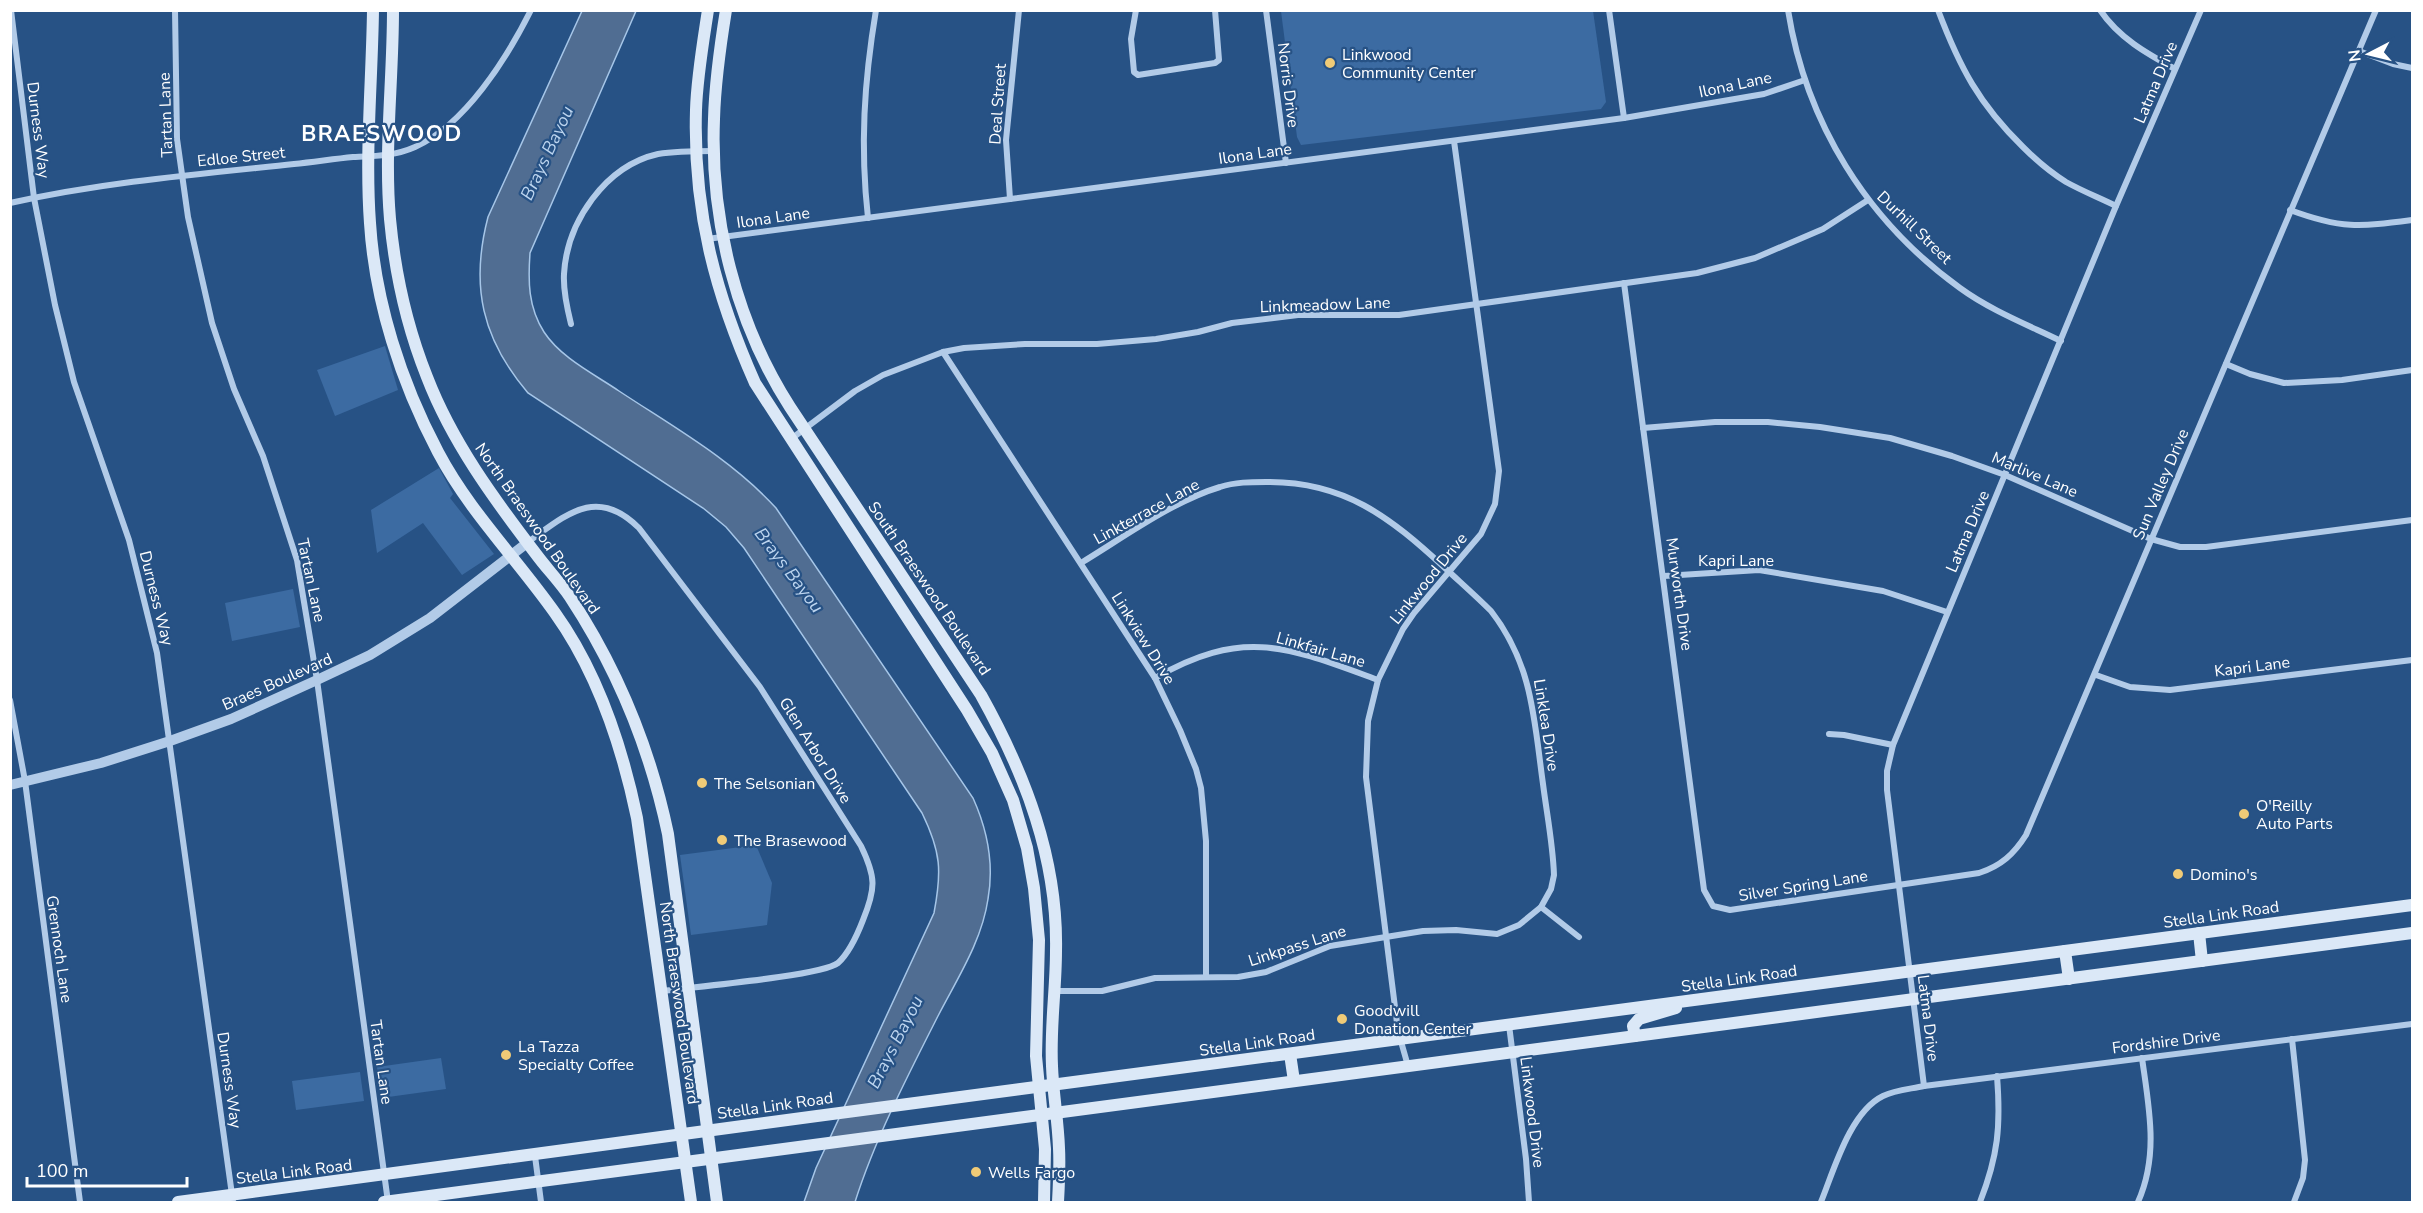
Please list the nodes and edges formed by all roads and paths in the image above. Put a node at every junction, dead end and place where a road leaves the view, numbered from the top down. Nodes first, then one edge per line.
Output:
1 (11, 10) edge
2 (175, 10) edge
3 (373, 10) edge
4 (393, 10) edge
5 (531, 10) edge
6 (708, 10) edge
7 (726, 10) edge
8 (876, 10) edge
9 (1019, 10) edge
10 (1136, 10) edge
11 (1215, 10) edge
12 (1266, 10) edge
13 (1609, 10) edge
14 (1788, 10) edge
15 (1938, 10) edge
16 (2100, 10) edge
17 (2201, 10) edge
18 (2376, 10) edge
19 (2359, 51) junction
20 (2412, 68) edge
21 (2175, 69) junction
22 (1804, 80) junction
23 (1624, 118) junction
24 (1454, 141) junction
25 (714, 151) junction
26 (696, 152) junction
27 (368, 156) junction
28 (389, 156) junction
29 (1286, 163) junction
30 (182, 176) junction
31 (34, 198) junction
32 (1010, 199) junction
33 (1868, 200) junction
34 (10, 203) edge
35 (2116, 206) junction
36 (2290, 210) junction
37 (868, 218) junction
38 (2412, 220) edge
39 (723, 237) junction
40 (706, 239) junction
41 (1624, 283) junction
42 (1476, 306) junction
43 (571, 324) dead end
44 (413, 339) junction
45 (2061, 341) junction
46 (394, 344) junction
47 (943, 352) junction
48 (2226, 364) junction
49 (2412, 370) edge
50 (1643, 428) junction
51 (804, 429) junction
52 (790, 439) junction
53 (2005, 475) junction
54 (2412, 520) edge
55 (2151, 539) junction
56 (527, 543) junction
57 (511, 555) junction
58 (1081, 563) junction
59 (1449, 572) junction
60 (1664, 576) junction
61 (1947, 612) junction
62 (2412, 660) edge
63 (2096, 675) junction
64 (1155, 678) junction
65 (316, 680) junction
66 (1378, 680) junction
67 (626, 699) junction
68 (10, 700) edge
69 (610, 718) junction
70 (1829, 734) dead end
71 (170, 741) junction
72 (1893, 745) junction
73 (24, 781) junction
74 (10, 785) edge
75 (1898, 884) junction
76 (2412, 905) edge
77 (1713, 906) joint
78 (1541, 907) junction
79 (2199, 933) junction
80 (2412, 933) edge
81 (1385, 936) junction
82 (1579, 937) dead end
83 (2065, 951) junction
84 (2202, 961) junction
85 (1909, 972) junction
86 (1206, 977) junction
87 (2069, 978) junction
88 (688, 987) junction
89 (662, 991) junction
90 (1054, 991) junction
91 (1912, 998) junction
92 (1700, 1000) junction
93 (2412, 1024) edge
94 (1509, 1025) junction
95 (1635, 1036) junction
96 (2292, 1039) junction
97 (1400, 1040) junction
98 (1512, 1052) junction
99 (1290, 1054) junction
100 (2142, 1058) junction
101 (1408, 1066) junction
102 (1997, 1076) junction
103 (1294, 1081) junction
104 (1053, 1086) junction
105 (1924, 1086) junction
106 (1038, 1088) junction
107 (1056, 1113) junction
108 (1041, 1115) junction
109 (707, 1132) junction
110 (681, 1135) junction
111 (536, 1156) junction
112 (711, 1159) junction
113 (685, 1162) junction
114 (384, 1176) junction
115 (539, 1183) junction
116 (233, 1199) edge
117 (387, 1202) edge
118 (80, 1203) edge
119 (178, 1203) edge
120 (541, 1203) edge
121 (691, 1203) edge
122 (717, 1203) edge
123 (1044, 1203) edge
124 (1058, 1203) edge
125 (1529, 1203) edge
126 (1821, 1203) edge
127 (1980, 1203) edge
128 (2138, 1203) edge
129 (2294, 1203) edge

1 - 31 street, Durness Way
2 - 30 street, Tartan Lane
3 - 27 main road, North Braeswood Boulevard
4 - 28 main road, North Braeswood Boulevard
5 - 28 street
6 - 26 main road, South Braeswood Boulevard
7 - 25 main road, South Braeswood Boulevard
8 - 37 street
9 - 32 street, Deal Street
10 - 11 street
12 - 29 street, Norris Drive
13 - 23 street
14 - 22 street, Durhill Street
15 - 35 street
16 - 21 street
17 - 21 street, Latma Drive
18 - 19 street, Sun Valley Drive
19 - 20 street
19 - 36 street, Sun Valley Drive
21 - 35 street, Latma Drive
22 - 23 street, Ilona Lane
22 - 33 street, Durhill Street
23 - 24 street, Ilona Lane
24 - 29 street, Ilona Lane
24 - 42 street, Linkwood Drive
25 - 26 street
25 - 39 main road, South Braeswood Boulevard
26 - 40 main road, South Braeswood Boulevard
26 - 43 street
27 - 28 street
27 - 30 street, Edloe Street
27 - 46 main road, North Braeswood Boulevard
28 - 44 main road, North Braeswood Boulevard
29 - 32 street, Ilona Lane
30 - 31 street, Edloe Street
30 - 65 street, Tartan Lane
31 - 34 street, Edloe Street
31 - 71 street, Durness Way
32 - 37 street, Ilona Lane
33 - 41 street, Linkmeadow Lane
33 - 45 street, Durhill Street
35 - 45 street, Latma Drive
36 - 38 street
36 - 48 street, Sun Valley Drive
37 - 39 street, Ilona Lane
39 - 40 street, Ilona Lane
39 - 51 main road, South Braeswood Boulevard
40 - 52 main road, South Braeswood Boulevard
41 - 42 street, Linkmeadow Lane
41 - 50 street, Murworth Drive
42 - 47 street, Linkmeadow Lane
42 - 59 street, Linkwood Drive
44 - 46 main road
44 - 56 main road, North Braeswood Boulevard
45 - 53 street, Latma Drive
46 - 57 main road, North Braeswood Boulevard
47 - 51 street, Linkmeadow Lane
47 - 58 street, Linkview Drive
48 - 49 street
48 - 55 street, Sun Valley Drive
50 - 53 street, Marlive Lane
50 - 60 street, Murworth Drive
51 - 52 street, Linkmeadow Lane
51 - 90 main road, South Braeswood Boulevard
52 - 106 main road, South Braeswood Boulevard
53 - 55 street, Marlive Lane
53 - 61 street, Latma Drive
54 - 55 street, Marlive Lane
55 - 63 street, Sun Valley Drive
56 - 57 street, Braes Boulevard
56 - 67 main road, North Braeswood Boulevard
56 - 88 street, Glen Arbor Drive
57 - 65 street, Braes Boulevard
57 - 69 main road, North Braeswood Boulevard
58 - 59 street, Linkterrace Lane
58 - 64 street, Linkview Drive
59 - 66 street, Linkwood Drive
59 - 78 street, Linklea Drive
60 - 61 street, Kapri Lane
60 - 77 street, Murworth Drive
61 - 72 street, Latma Drive
62 - 63 street, Kapri Lane
63 - 75 street, Sun Valley Drive
64 - 66 street, Linkfair Lane
64 - 86 street, Linkview Drive
65 - 71 street, Braes Boulevard
65 - 114 street, Tartan Lane
66 - 81 street, Linkwood Drive
67 - 69 main road
67 - 88 main road, North Braeswood Boulevard
68 - 73 street, Grennoch Lane
69 - 89 main road, North Braeswood Boulevard
70 - 72 street
71 - 73 street, Braes Boulevard
71 - 116 street, Durness Way
72 - 75 street, Latma Drive
73 - 74 street, Braes Boulevard
73 - 118 street, Grennoch Lane
75 - 77 street, Silver Spring Lane
75 - 85 street, Latma Drive
76 - 79 main road, Stella Link Road
78 - 81 street, Linkpass Lane
78 - 82 street
79 - 83 main road, Stella Link Road
79 - 84 main road
80 - 84 main road
81 - 86 street, Linkpass Lane
81 - 97 street, Linkwood Drive
83 - 85 main road, Stella Link Road
83 - 87 main road
84 - 87 main road
85 - 91 street, Latma Drive
85 - 92 main road, Stella Link Road
86 - 90 street, Linkpass Lane
87 - 91 main road
88 - 89 street, Glen Arbor Drive
88 - 109 main road, North Braeswood Boulevard
89 - 110 main road, North Braeswood Boulevard
90 - 104 main road, South Braeswood Boulevard
91 - 95 main road
91 - 105 street, Latma Drive
92 - 94 main road, Stella Link Road
92 - 95 main road
93 - 96 street, Fordshire Drive
94 - 97 main road, Stella Link Road
94 - 98 street, Linkwood Drive
95 - 98 main road
96 - 100 street, Fordshire Drive
96 - 129 street
97 - 99 main road, Stella Link Road
97 - 101 street, Linkwood Drive
98 - 101 main road
98 - 125 street, Linkwood Drive
99 - 103 main road
99 - 104 main road, Stella Link Road
100 - 102 street, Fordshire Drive
100 - 128 street
101 - 103 main road
102 - 105 street, Fordshire Drive
102 - 127 street
103 - 107 main road
104 - 106 main road, Stella Link Road
104 - 107 main road, South Braeswood Boulevard
105 - 126 street, Fordshire Drive
106 - 108 main road, South Braeswood Boulevard
106 - 109 main road, Stella Link Road
107 - 108 main road
107 - 124 main road, South Braeswood Boulevard
108 - 112 main road
108 - 123 main road, South Braeswood Boulevard
109 - 110 main road, Stella Link Road
109 - 112 main road, North Braeswood Boulevard
110 - 111 main road, Stella Link Road
110 - 113 main road, North Braeswood Boulevard
111 - 114 main road, Stella Link Road
111 - 115 street
112 - 113 main road
112 - 122 main road, North Braeswood Boulevard
113 - 115 main road
113 - 121 main road, North Braeswood Boulevard
114 - 116 main road, Stella Link Road
114 - 117 street, Tartan Lane
115 - 117 main road
115 - 120 street
116 - 119 main road, Stella Link Road

